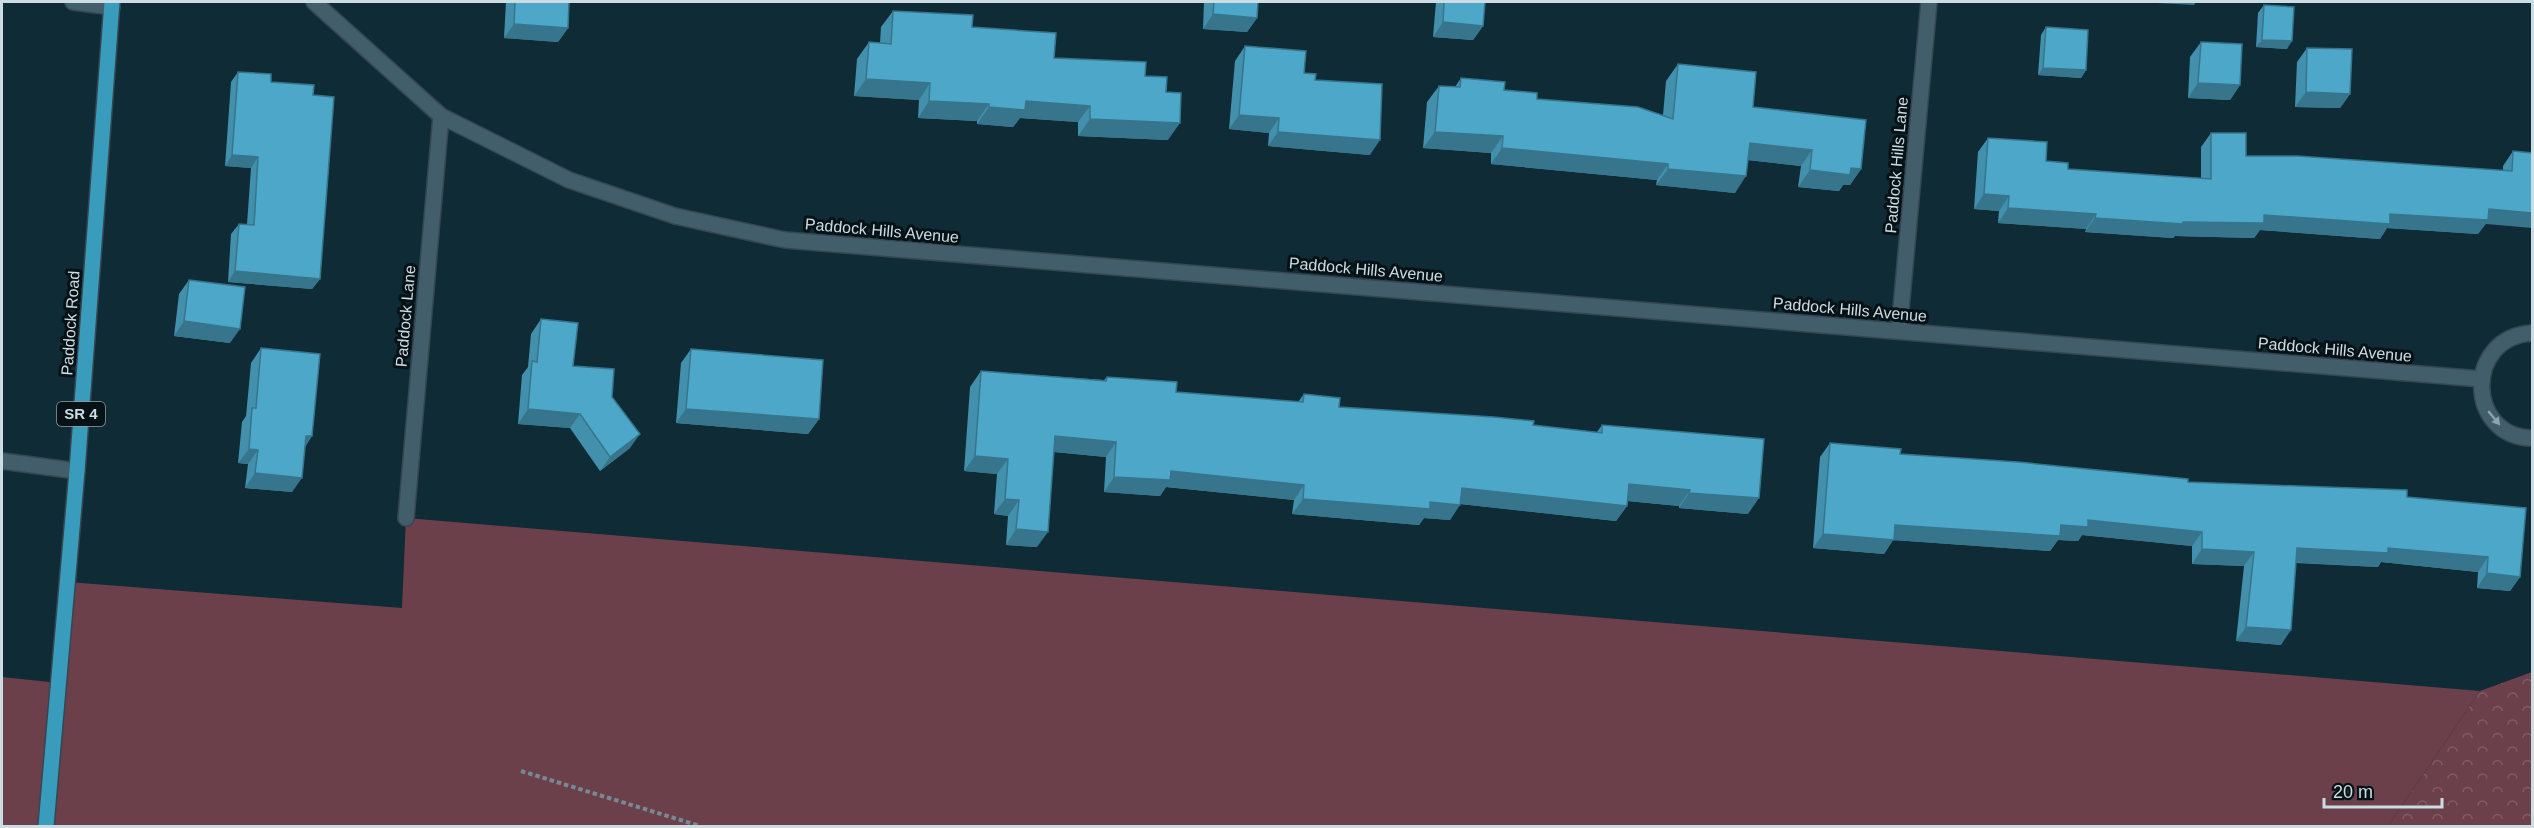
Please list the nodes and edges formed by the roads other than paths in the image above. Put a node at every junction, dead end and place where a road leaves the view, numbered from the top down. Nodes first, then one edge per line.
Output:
1 (73, 2) edge
2 (314, 2) edge
3 (1929, 2) edge
4 (112, 4) edge
5 (441, 116) junction
6 (1899, 331) junction
7 (2532, 333) edge
8 (2481, 379) junction
9 (2532, 438) edge
10 (2, 461) edge
11 (77, 471) junction
12 (406, 518) dead end
13 (46, 826) edge

1 - 4 street
2 - 5 street, Paddock Hills Avenue
3 - 6 street, Paddock Hills Lane
4 - 11 main road, Paddock Road / SR 4
5 - 6 street, Paddock Hills Avenue
5 - 12 street, Paddock Lane
6 - 8 street, Paddock Hills Avenue
7 - 8 street
8 -> 9 street
10 - 11 street
11 - 13 main road, Paddock Road / SR 4

